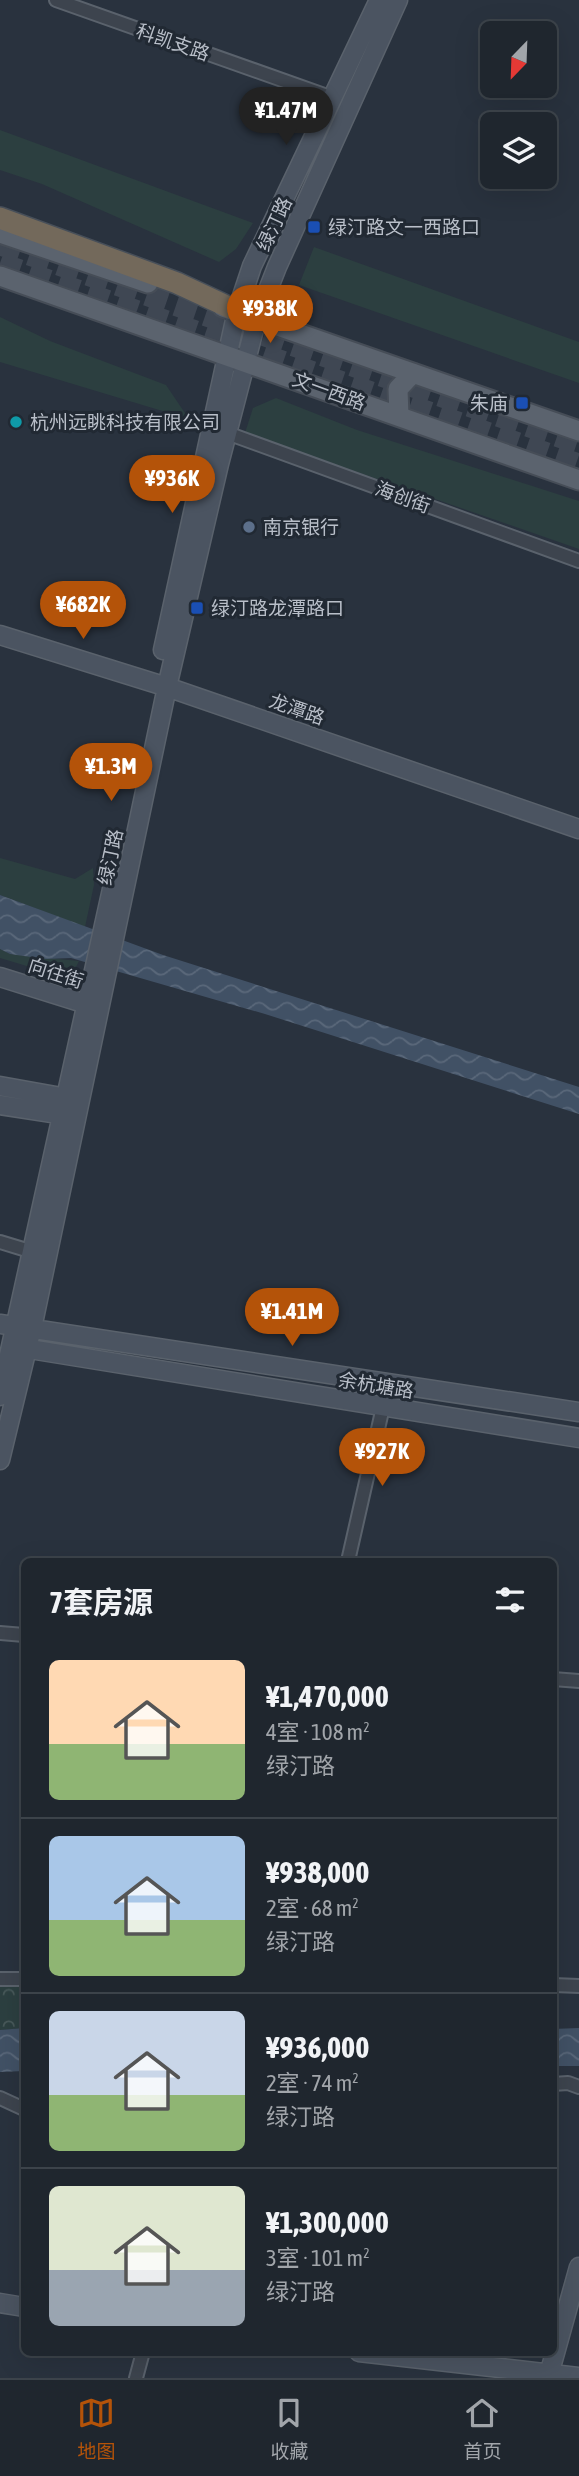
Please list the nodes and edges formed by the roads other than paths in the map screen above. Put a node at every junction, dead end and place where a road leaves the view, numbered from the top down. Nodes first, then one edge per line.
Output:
1 (56, 0) edge
2 (379, 0) edge
3 (398, 0) edge
4 (330, 97) junction
5 (0, 218) edge
6 (0, 233) edge
7 (0, 276) edge
8 (247, 315) junction
9 (226, 354) junction
10 (246, 361) junction
11 (413, 373) junction
12 (399, 416) junction
13 (579, 430) edge
14 (227, 433) junction
15 (579, 480) edge
16 (579, 561) edge
17 (0, 635) edge
18 (161, 685) junction
19 (579, 829) edge
20 (0, 977) edge
21 (0, 987) edge
22 (93, 1010) junction
23 (0, 1086) edge
24 (0, 1105) edge
25 (65, 1107) junction
26 (0, 1242) edge
27 (33, 1252) junction
28 (16, 1326) edge
29 (13, 1347) edge
30 (0, 1396) edge
31 (383, 1407) junction
32 (579, 1412) edge
33 (579, 1438) edge
34 (0, 1460) edge
35 (349, 1558) edge
36 (0, 1633) edge
37 (21, 1634) edge
38 (557, 1679) edge
39 (579, 1681) edge
40 (0, 1979) edge
41 (21, 1979) edge
42 (557, 1985) edge
43 (579, 1986) edge
44 (557, 2084) edge
45 (579, 2087) edge
46 (0, 2098) edge
47 (21, 2108) edge
48 (579, 2267) edge
49 (0, 2303) edge
50 (579, 2305) edge
51 (21, 2306) edge
52 (142, 2356) edge
53 (392, 2356) edge
54 (554, 2376) edge
55 (579, 2377) edge
56 (136, 2378) edge

1 - 4 street, 科凯支路
2 - 4 main road, 绿汀路
3 - 8 main road, 绿汀路
4 - 8 main road, 绿汀路
5 - 8 highway
6 - 8 main road
7 - 9 main road, 文一西路
8 - 9 main road, 绿汀路
8 - 10 main road, 绿汀路
8 - 11 main road
9 - 10 main road, 文一西路
9 - 18 main road, 绿汀路
10 - 12 main road, 文一西路
10 - 14 main road, 绿汀路
11 - 12 main road
11 - 13 main road
12 - 15 main road, 文一西路
14 - 16 street, 海创街
14 - 18 main road, 绿汀路
17 - 18 main road, 龙潭路
18 - 19 main road, 龙潭路
18 - 22 main road, 绿汀路
20 - 22 main road, 向往街
21 - 22 main road, 向往街
22 - 25 main road, 绿汀路
22 - 28 main road, 绿汀路
23 - 25 main road
24 - 25 main road
25 - 27 main road, 绿汀路
26 - 27 street
27 - 28 main road, 绿汀路
28 - 29 main road, 绿汀路
28 - 32 main road, 余杭塘路
29 - 30 main road, 绿汀路
29 - 31 main road, 余杭塘路
29 - 34 main road, 绿汀路
31 - 33 main road, 余杭塘路
31 - 35 street
36 - 37 street
38 - 39 street
40 - 41 street
42 - 43 street
44 - 45 street
46 - 47 street
48 - 54 main road
49 - 51 main road
50 - 54 main road
52 - 56 street
53 - 54 main road
54 - 55 main road

